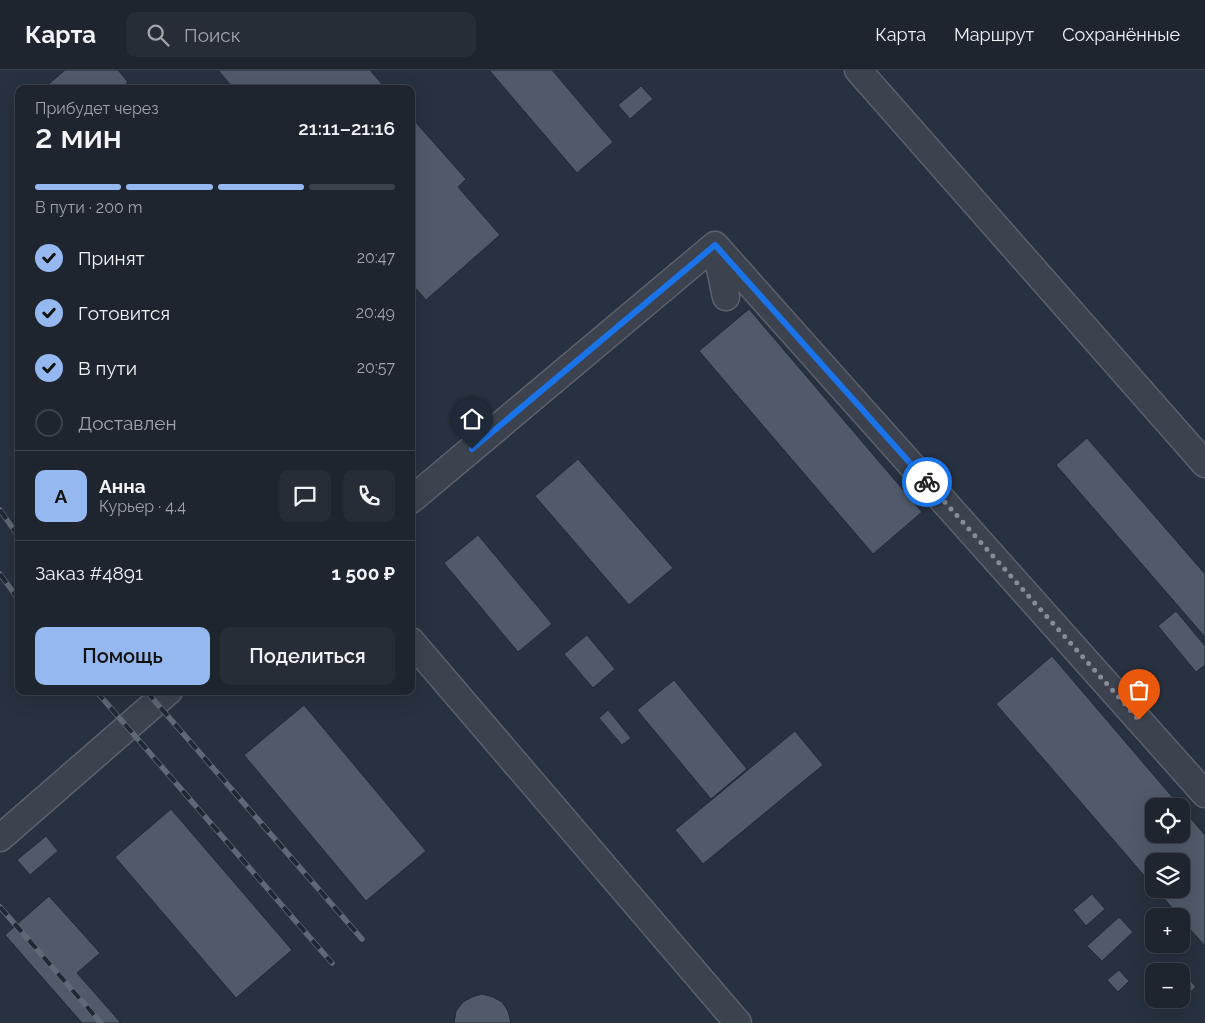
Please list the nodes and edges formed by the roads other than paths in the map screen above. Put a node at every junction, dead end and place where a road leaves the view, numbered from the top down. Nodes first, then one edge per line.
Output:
1 (858, 70) edge
2 (715, 245) junction
3 (726, 298) dead end
4 (1205, 464) edge
5 (415, 497) edge
6 (415, 646) edge
7 (164, 695) edge
8 (1205, 794) edge
9 (0, 838) edge
10 (738, 1023) edge

1 - 4 lane
2 - 3 lane
2 - 5 lane
2 - 8 lane
6 - 10 lane
7 - 9 lane

